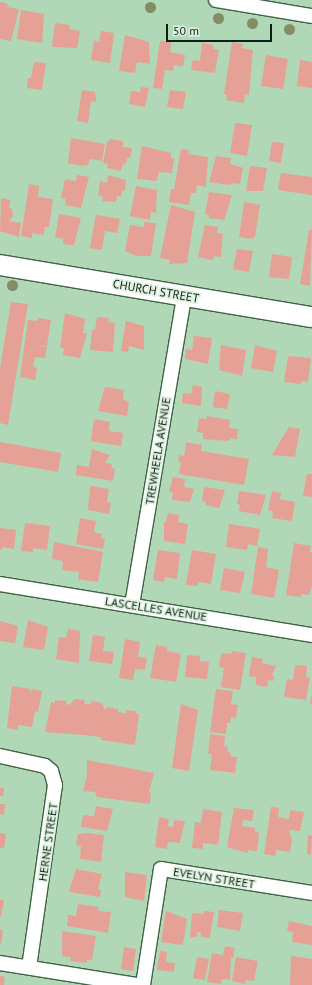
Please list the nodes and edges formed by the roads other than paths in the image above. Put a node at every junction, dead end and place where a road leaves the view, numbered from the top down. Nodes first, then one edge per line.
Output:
1 (216, 0) edge
2 (312, 16) edge
3 (0, 265) edge
4 (184, 296) junction
5 (312, 317) edge
6 (0, 584) edge
7 (132, 606) junction
8 (312, 635) edge
9 (0, 756) edge
10 (312, 893) edge
11 (0, 963) edge
12 (30, 967) junction
13 (138, 985) edge
14 (143, 985) edge

1 - 2 street
3 - 4 street, CHURCH STREET
4 - 5 street, CHURCH STREET
4 - 7 street, TREWHEELA AVENUE
6 - 7 street, LASCELLES AVENUE
7 - 8 street, LASCELLES AVENUE
9 - 12 street, HERNE STREET
10 - 14 street, EVELYN STREET
11 - 12 street
12 - 13 street

